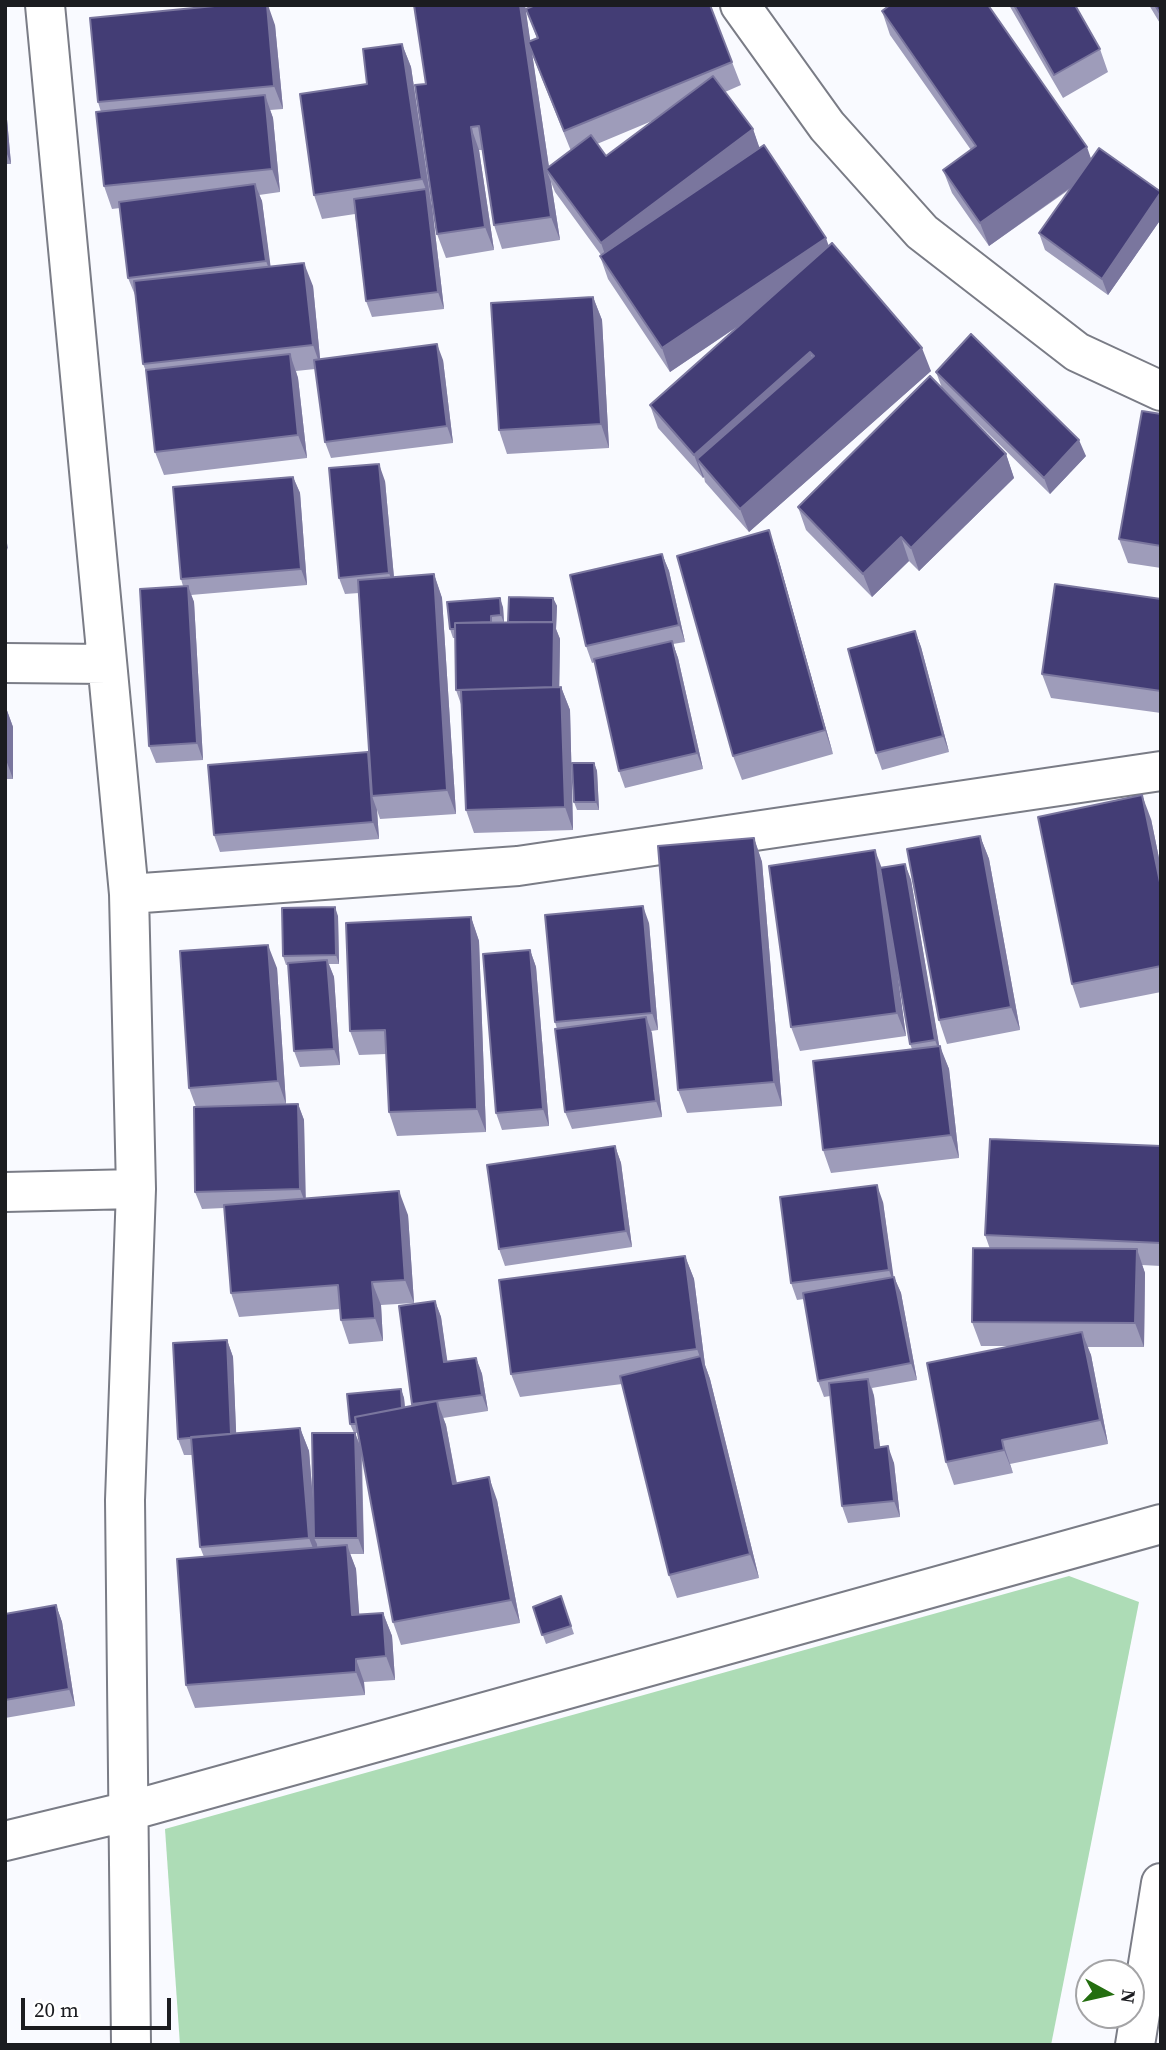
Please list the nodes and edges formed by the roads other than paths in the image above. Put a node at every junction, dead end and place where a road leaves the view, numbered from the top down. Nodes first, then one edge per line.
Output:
1 (45, 5) edge
2 (740, 5) edge
3 (1161, 391) edge
4 (5, 663) edge
5 (107, 664) junction
6 (1161, 771) edge
7 (130, 894) junction
8 (136, 1189) junction
9 (5, 1192) edge
10 (1161, 1524) edge
11 (129, 1811) junction
12 (5, 1841) edge
13 (1161, 1883) edge
14 (131, 2045) edge
15 (1135, 2045) edge

1 - 5 street
2 - 3 street
4 - 5 street
5 - 7 street
6 - 7 street
7 - 8 street
8 - 9 street
8 - 11 street
10 - 11 street
11 - 12 street
11 - 14 street
13 - 15 street

